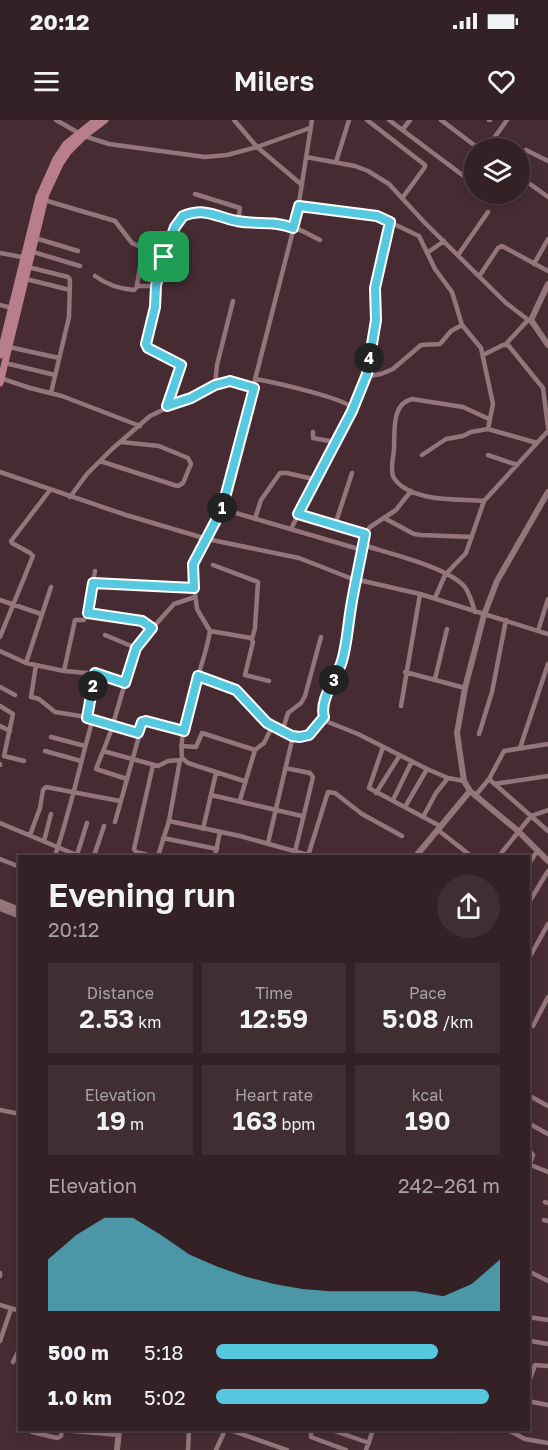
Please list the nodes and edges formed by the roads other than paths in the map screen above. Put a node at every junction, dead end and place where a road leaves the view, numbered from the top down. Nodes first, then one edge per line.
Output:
1 (56, 120) edge
2 (96, 120) edge
3 (105, 120) edge
4 (234, 120) edge
5 (312, 120) edge
6 (349, 120) edge
7 (367, 120) edge
8 (389, 120) edge
9 (410, 120) edge
10 (441, 120) edge
11 (507, 120) edge
12 (310, 128) junction
13 (403, 129) junction
14 (81, 134) junction
15 (465, 138) edge
16 (494, 138) edge
17 (257, 147) junction
18 (530, 152) edge
19 (306, 157) junction
20 (548, 161) edge
21 (336, 162) junction
22 (464, 176) edge
23 (530, 184) edge
24 (302, 185) junction
25 (195, 194) dead end
26 (548, 197) edge
27 (403, 198) junction
28 (41, 200) junction
29 (299, 206) junction
30 (488, 212) dead end
31 (238, 221) junction
32 (390, 222) junction
33 (293, 228) junction
34 (34, 237) junction
35 (548, 239) edge
36 (320, 240) dead end
37 (444, 241) junction
38 (143, 250) junction
39 (78, 251) dead end
40 (0, 253) edge
41 (428, 253) junction
42 (27, 254) junction
43 (458, 255) junction
44 (164, 257) junction
45 (534, 264) junction
46 (80, 266) dead end
47 (28, 267) junction
48 (548, 271) edge
49 (480, 275) junction
50 (96, 276) dead end
51 (26, 279) junction
52 (548, 284) edge
53 (138, 286) junction
54 (156, 286) junction
55 (70, 290) junction
56 (233, 301) dead end
57 (0, 305) edge
58 (15, 308) junction
59 (530, 321) junction
60 (462, 326) junction
61 (548, 342) edge
62 (505, 345) junction
63 (9, 347) junction
64 (0, 355) edge
65 (483, 355) junction
66 (59, 358) junction
67 (5, 363) junction
68 (367, 374) junction
69 (55, 375) junction
70 (256, 379) junction
71 (1, 380) edge
72 (215, 385) junction
73 (254, 388) junction
74 (51, 393) junction
75 (167, 406) junction
76 (352, 408) junction
77 (489, 419) junction
78 (140, 426) junction
79 (488, 429) junction
80 (548, 430) edge
81 (313, 432) dead end
82 (120, 442) junction
83 (335, 442) junction
84 (537, 443) junction
85 (422, 455) dead end
86 (488, 455) dead end
87 (100, 461) junction
88 (517, 465) junction
89 (0, 472) edge
90 (352, 473) dead end
91 (317, 480) junction
92 (50, 490) junction
93 (411, 491) junction
94 (548, 492) edge
95 (70, 497) junction
96 (484, 501) junction
97 (222, 509) junction
98 (298, 514) junction
99 (384, 518) junction
100 (255, 519) junction
101 (335, 525) junction
102 (291, 529) junction
103 (365, 534) junction
104 (472, 537) junction
105 (207, 539) junction
106 (362, 548) junction
107 (213, 565) dead end
108 (95, 571) dead end
109 (445, 574) junction
110 (355, 579) junction
111 (93, 583) junction
112 (51, 587) dead end
113 (194, 588) junction
114 (420, 594) junction
115 (195, 597) junction
116 (435, 598) junction
117 (548, 599) edge
118 (0, 600) edge
119 (13, 604) junction
120 (476, 612) junction
121 (88, 613) junction
122 (41, 614) junction
123 (484, 615) junction
124 (506, 620) junction
125 (152, 628) junction
126 (447, 628) dead end
127 (210, 631) junction
128 (538, 631) junction
129 (548, 634) edge
130 (105, 635) dead end
131 (0, 637) edge
132 (321, 637) dead end
133 (252, 639) junction
134 (136, 648) junction
135 (0, 651) edge
136 (26, 663) junction
137 (548, 664) edge
138 (36, 665) junction
139 (63, 670) junction
140 (405, 672) junction
141 (95, 673) junction
142 (198, 676) junction
143 (435, 680) junction
144 (269, 681) dead end
145 (125, 683) junction
146 (0, 687) edge
147 (465, 688) junction
148 (15, 695) dead end
149 (0, 706) edge
150 (400, 706) dead end
151 (324, 717) junction
152 (90, 718) junction
153 (113, 724) junction
154 (0, 726) edge
155 (272, 727) junction
156 (10, 731) junction
157 (184, 731) junction
158 (282, 732) junction
159 (138, 733) junction
160 (479, 734) dead end
161 (292, 736) junction
162 (51, 737) dead end
163 (548, 744) edge
164 (3, 746) edge
165 (85, 746) junction
166 (181, 746) junction
167 (383, 747) junction
168 (520, 748) junction
169 (255, 750) junction
170 (103, 751) junction
171 (45, 752) dead end
172 (400, 755) junction
173 (133, 760) junction
174 (181, 760) junction
175 (24, 761) dead end
176 (81, 761) junction
177 (412, 761) junction
178 (153, 765) junction
179 (285, 768) junction
180 (427, 769) junction
181 (216, 773) junction
182 (548, 776) edge
183 (127, 778) junction
184 (448, 778) junction
185 (489, 779) junction
186 (244, 780) junction
187 (464, 781) junction
188 (494, 784) junction
189 (470, 791) junction
190 (75, 792) junction
191 (376, 793) junction
192 (211, 795) junction
193 (475, 796) junction
194 (240, 800) junction
195 (393, 800) junction
196 (120, 801) junction
197 (405, 807) junction
198 (275, 808) junction
199 (548, 810) edge
200 (51, 814) dead end
201 (302, 816) junction
202 (531, 816) junction
203 (423, 817) junction
204 (169, 821) junction
205 (115, 822) dead end
206 (0, 823) edge
207 (87, 823) dead end
208 (104, 826) dead end
209 (439, 828) junction
210 (203, 829) junction
211 (518, 831) junction
212 (548, 831) edge
213 (220, 832) junction
214 (30, 835) junction
215 (402, 836) dead end
216 (163, 838) junction
217 (44, 841) junction
218 (268, 843) junction
219 (58, 847) junction
220 (217, 849) junction
221 (543, 853) edge
222 (295, 854) edge
223 (55, 855) edge
224 (76, 855) edge
225 (78, 855) edge
226 (94, 855) edge
227 (148, 855) edge
228 (158, 855) edge
229 (215, 855) edge
230 (308, 855) edge
231 (417, 855) edge
232 (470, 855) edge
233 (500, 855) edge
234 (0, 859) edge
235 (548, 861) edge
236 (530, 863) edge
237 (18, 866) edge
238 (548, 871) edge
239 (530, 901) edge
240 (0, 902) edge
241 (0, 908) edge
242 (18, 909) edge
243 (18, 915) edge
244 (548, 924) edge
245 (530, 956) edge
246 (548, 997) edge
247 (533, 1026) dead end
248 (530, 1096) edge
249 (548, 1106) edge
250 (0, 1110) edge
251 (18, 1114) edge
252 (530, 1124) edge
253 (548, 1134) edge
254 (530, 1166) edge
255 (548, 1172) edge
256 (530, 1272) edge
257 (548, 1281) edge
258 (0, 1305) edge
259 (16, 1310) edge
260 (530, 1317) edge
261 (548, 1320) edge
262 (0, 1341) edge
263 (531, 1341) dead end
264 (548, 1344) edge
265 (18, 1352) edge
266 (13, 1362) dead end
267 (548, 1366) edge
268 (530, 1379) edge
269 (530, 1402) edge
270 (548, 1406) edge
271 (62, 1431) edge
272 (90, 1431) edge
273 (189, 1431) edge
274 (225, 1431) edge
275 (233, 1431) edge
276 (311, 1431) edge
277 (335, 1431) edge
278 (373, 1431) edge
279 (510, 1431) edge
280 (32, 1432) dead end
281 (119, 1432) edge
282 (369, 1443) junction
283 (548, 1443) edge
284 (117, 1450) edge
285 (183, 1450) edge
286 (188, 1450) edge
287 (216, 1450) edge
288 (287, 1450) edge
289 (346, 1450) edge
290 (366, 1450) edge

1 - 14 street
2 - 14 main road
3 - 14 main road
4 - 17 street
5 - 12 street
6 - 21 street
7 - 27 street
8 - 13 street
9 - 13 street
10 - 15 street
11 - 16 street
12 - 17 street
12 - 19 street
13 - 22 street
14 - 17 street
14 - 28 main road
17 - 24 street
18 - 20 street
19 - 21 street
19 - 24 street
21 - 27 street
23 - 26 street
24 - 29 street
25 - 31 street
27 - 37 street
28 - 34 main road
28 - 38 street
28 - 42 main road
29 - 32 street
29 - 33 street
30 - 43 street
31 - 33 street
31 - 44 street
32 - 41 street
32 - 68 street
33 - 36 street
33 - 70 street
34 - 39 street
34 - 42 main road
35 - 45 street
37 - 41 street
37 - 43 street
38 - 44 street
38 - 53 street
40 - 42 street
41 - 60 street
42 - 46 street
42 - 47 main road
42 - 58 main road
43 - 49 street
44 - 54 street
45 - 48 street
45 - 49 street
47 - 51 main road
47 - 55 street
49 - 59 street
50 - 53 street
51 - 55 street
51 - 58 main road
52 - 59 street
53 - 54 street
54 - 75 street
55 - 66 street
56 - 72 street
57 - 58 street
58 - 63 main road
58 - 64 main road
59 - 61 street
59 - 62 street
60 - 65 street
60 - 68 street
62 - 65 street
62 - 80 street
63 - 66 street
63 - 67 main road
65 - 77 street
66 - 69 street
67 - 69 street
67 - 71 main road
68 - 76 street
69 - 74 street
70 - 73 street
70 - 76 street
71 - 74 street
72 - 73 street
72 - 75 street
73 - 97 street
74 - 78 street
75 - 78 street
76 - 83 street
77 - 79 street
77 - 93 street
78 - 82 street
79 - 84 street
79 - 85 street
80 - 84 street
81 - 83 street
82 - 87 street
82 - 87 street
83 - 91 street
84 - 88 street
86 - 88 street
87 - 95 street
88 - 96 street
89 - 92 street
90 - 101 street
91 - 98 street
91 - 100 street
92 - 95 street
92 - 119 street
93 - 96 street
93 - 99 street
94 - 123 street
95 - 105 street
96 - 104 street
97 - 100 street
97 - 105 street
98 - 101 street
98 - 102 street
99 - 103 street
99 - 104 street
100 - 102 street
101 - 103 street
102 - 106 street
103 - 106 street
104 - 109 street
105 - 110 street
105 - 113 street
106 - 109 street
106 - 110 street
107 - 133 street
108 - 111 street
109 - 116 street
109 - 120 street
110 - 114 street
110 - 151 street
111 - 113 street
111 - 121 street
112 - 122 street
113 - 115 street
114 - 116 street
114 - 140 street
115 - 125 street
115 - 127 street
116 - 120 street
117 - 128 street
118 - 119 street
119 - 122 street
119 - 131 street
120 - 123 street
121 - 125 street
121 - 139 street
122 - 136 street
123 - 124 street
123 - 147 street
124 - 128 street
124 - 160 street
125 - 134 street
126 - 143 street
127 - 133 street
127 - 142 street
128 - 129 street
130 - 134 street
132 - 158 street
133 - 144 street
134 - 145 street
135 - 136 street
136 - 138 street
137 - 168 street
138 - 139 street
138 - 152 street
139 - 141 street
140 - 143 street
140 - 150 street
141 - 145 street
141 - 152 street
142 - 155 street
142 - 157 street
143 - 147 street
145 - 153 street
146 - 148 street
147 - 187 street
149 - 156 street
151 - 161 street
151 - 167 street
152 - 153 street
152 - 165 street
153 - 159 street
153 - 170 street
154 - 156 street
155 - 158 street
155 - 169 street
156 - 164 street
157 - 159 street
157 - 166 street
158 - 161 street
159 - 173 street
161 - 179 street
162 - 165 street
163 - 168 street
164 - 175 street
165 - 176 street
166 - 169 street
166 - 174 street
167 - 172 street
167 - 191 street
168 - 185 street
169 - 186 street
170 - 173 street
170 - 183 street
171 - 176 street
172 - 177 street
172 - 191 street
173 - 178 street
173 - 183 street
174 - 178 street
174 - 181 street
174 - 204 street
176 - 190 street
177 - 180 street
177 - 195 street
178 - 227 street
179 - 198 street
179 - 201 street
180 - 184 street
180 - 197 street
181 - 186 street
181 - 192 street
182 - 188 street
183 - 196 street
184 - 187 street
184 - 203 street
185 - 188 street
185 - 193 street
186 - 194 street
187 - 189 street
188 - 202 street
189 - 193 street
189 - 209 street
190 - 196 street
190 - 214 street
190 - 219 street
191 - 195 street
192 - 194 street
192 - 210 street
193 - 211 street
194 - 198 street
195 - 197 street
196 - 205 street
197 - 203 street
198 - 201 street
198 - 218 street
199 - 202 street
200 - 217 street
201 - 222 street
202 - 211 street
202 - 212 street
203 - 209 street
204 - 210 street
204 - 216 street
206 - 214 street
207 - 225 street
208 - 226 street
209 - 231 street
209 - 232 street
210 - 213 street
211 - 221 street
211 - 233 street
213 - 218 street
213 - 220 street
214 - 217 street
215 - 230 street
216 - 220 street
216 - 228 street
217 - 219 street
218 - 222 street
219 - 223 street
219 - 224 street
220 - 229 street
221 - 235 street
221 - 236 street
234 - 237 street
238 - 239 street
240 - 242 street
241 - 243 street
244 - 245 street
246 - 247 street
248 - 249 street
250 - 251 street
252 - 253 street
254 - 255 street
256 - 257 street
258 - 259 street
259 - 262 street
260 - 261 street
263 - 264 street
265 - 266 street
267 - 268 street
269 - 270 street
271 - 280 street
272 - 281 street
273 - 286 street
274 - 287 street
275 - 288 street
276 - 289 street
277 - 282 street
278 - 282 street
279 - 283 street
281 - 284 street
282 - 290 street
285 - 286 street

